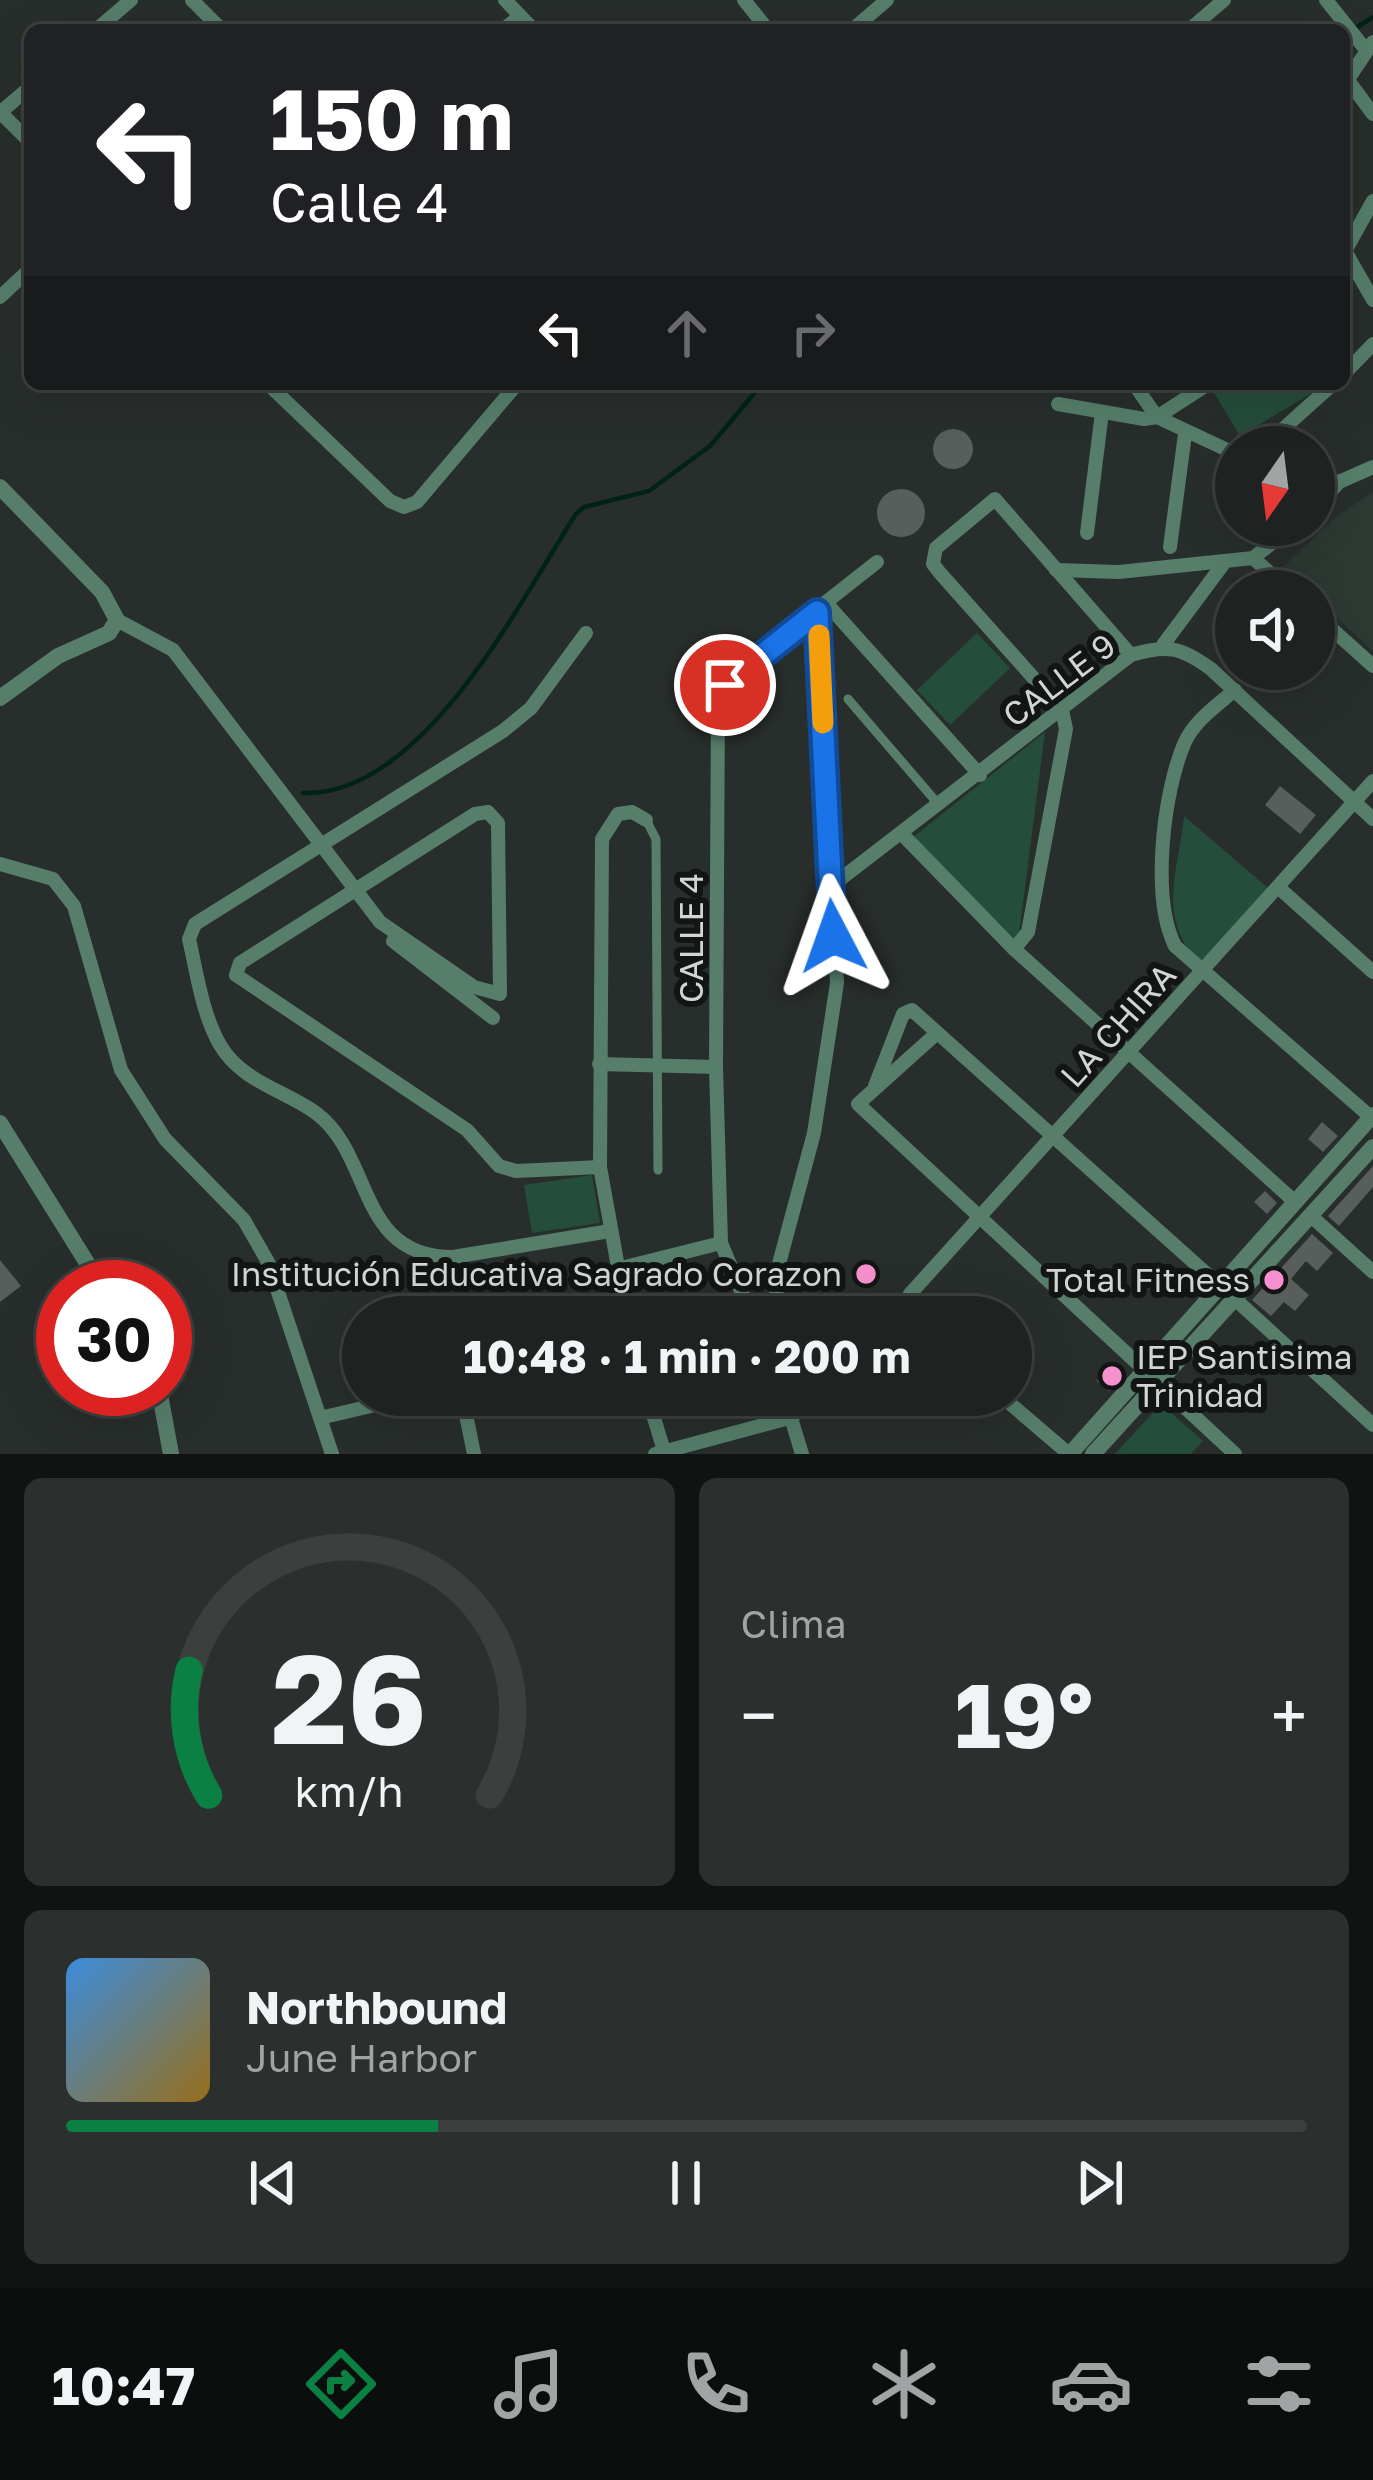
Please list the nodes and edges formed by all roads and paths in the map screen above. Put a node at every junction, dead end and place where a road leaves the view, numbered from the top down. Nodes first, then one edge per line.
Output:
1 (131, 0) edge
2 (192, 0) edge
3 (505, 0) edge
4 (744, 0) edge
5 (887, 0) edge
6 (1224, 0) edge
7 (520, 16) junction
8 (103, 24) edge
9 (216, 24) edge
10 (510, 24) edge
11 (528, 24) edge
12 (763, 24) edge
13 (859, 24) edge
14 (1196, 24) edge
15 (1369, 46) edge
16 (1350, 76) edge
17 (1350, 87) edge
18 (24, 92) edge
19 (0, 112) edge
20 (1373, 114) edge
21 (24, 136) edge
22 (1373, 201) edge
23 (1350, 240) edge
24 (24, 275) edge
25 (1350, 275) edge
26 (0, 297) edge
27 (1373, 300) edge
28 (1373, 344) edge
29 (1350, 368) edge
30 (274, 390) edge
31 (512, 390) edge
32 (1138, 390) edge
33 (1199, 390) edge
34 (1323, 390) edge
35 (1058, 404) dead end
36 (1102, 412) junction
37 (1157, 417) junction
38 (1285, 426) edge
39 (1185, 434) junction
40 (1215, 446) edge
41 (1373, 467) edge
42 (1335, 481) edge
43 (1339, 482) junction
44 (1335, 486) edge
45 (0, 487) edge
46 (1087, 533) dead end
47 (1268, 546) edge
48 (1170, 547) dead end
49 (1253, 558) junction
50 (877, 562) dead end
51 (1224, 563) junction
52 (1056, 570) junction
53 (1266, 570) edge
54 (822, 608) junction
55 (117, 620) junction
56 (1335, 632) edge
57 (586, 633) dead end
58 (1163, 645) junction
59 (1131, 655) junction
60 (1373, 666) edge
61 (1215, 674) edge
62 (1235, 690) joint
63 (0, 698) edge
64 (848, 699) dead end
65 (1062, 710) junction
66 (980, 775) junction
67 (1373, 781) edge
68 (1354, 802) junction
69 (939, 805) junction
70 (1373, 819) edge
71 (646, 820) joint
72 (902, 834) junction
73 (324, 843) junction
74 (0, 865) edge
75 (1278, 887) junction
76 (357, 889) junction
77 (830, 889) junction
78 (380, 922) junction
79 (1014, 949) junction
80 (1205, 970) junction
81 (1373, 972) edge
82 (493, 1018) dead end
83 (937, 1033) junction
84 (1130, 1053) junction
85 (599, 1064) junction
86 (658, 1066) junction
87 (716, 1067) junction
88 (873, 1091) junction
89 (1372, 1117) edge
90 (0, 1123) edge
91 (1052, 1137) junction
92 (1373, 1147) edge
93 (600, 1167) junction
94 (658, 1170) dead end
95 (1294, 1201) junction
96 (1311, 1216) junction
97 (977, 1219) junction
98 (610, 1231) junction
99 (721, 1243) junction
100 (85, 1260) edge
101 (617, 1269) junction
102 (1373, 1272) edge
103 (1218, 1284) junction
104 (623, 1296) edge
105 (743, 1296) edge
106 (776, 1296) edge
107 (910, 1296) edge
108 (1236, 1300) junction
109 (1143, 1370) junction
110 (1158, 1384) junction
111 (342, 1413) edge
112 (164, 1416) edge
113 (466, 1416) edge
114 (652, 1416) edge
115 (1025, 1416) edge
116 (324, 1417) junction
117 (793, 1417) joint
118 (1373, 1425) edge
119 (171, 1454) edge
120 (332, 1454) edge
121 (474, 1454) edge
122 (662, 1454) edge
123 (802, 1454) edge
124 (1069, 1454) edge
125 (1093, 1454) edge
126 (1235, 1454) edge

1 - 8 street
2 - 9 street
3 - 7 street
4 - 12 street
5 - 13 street
6 - 14 street
7 - 10 street
7 - 11 street
15 - 16 street
17 - 20 street
18 - 19 street
19 - 21 street
22 - 23 street
24 - 26 street
25 - 27 street
28 - 29 street
30 - 31 street
32 - 37 street
33 - 37 street
34 - 38 street
35 - 36 street
36 - 37 street
36 - 46 street
37 - 39 street
39 - 40 street
39 - 48 street
41 - 43 street
42 - 43 street
43 - 44 street
45 - 55 street
47 - 49 street
49 - 51 street
49 - 53 street
50 - 54 street, CALLE 4
51 - 52 street
51 - 58 street
52 - 59 street
52 - 65 street
54 - 66 street
54 - 77 street
54 - 87 street, CALLE 4
55 - 63 street
55 - 73 street
56 - 60 street
57 - 73 street
58 - 59 street, CALLE 9
58 - 61 street, CALLE 9
59 - 65 street, CALLE 9
62 - 68 street, CALLE 9
62 - 80 street
64 - 69 street
65 - 66 street, CALLE 9
65 - 79 street
66 - 69 street, CALLE 9
67 - 68 street, LA CHIRA
68 - 70 street, CALLE 9
68 - 75 street, LA CHIRA
69 - 72 street, CALLE 9
71 - 85 street
71 - 86 street
72 - 77 street, CALLE 9
72 - 79 street
73 - 76 street
73 - 98 street
74 - 116 street
75 - 80 street, LA CHIRA
75 - 81 street
76 - 78 street
76 - 78 street
76 - 93 street
77 - 106 street
78 - 82 street
79 - 84 street
80 - 84 street, LA CHIRA
80 - 89 street
83 - 88 street
83 - 88 street
83 - 91 street
84 - 91 street, LA CHIRA
84 - 95 street
85 - 86 street
85 - 93 street
86 - 87 street
86 - 94 street
87 - 99 street, CALLE 4
88 - 97 street
89 - 95 street
90 - 100 street
91 - 97 street, LA CHIRA
91 - 103 street
92 - 96 street
93 - 98 street
95 - 103 street
96 - 102 street
96 - 108 street
97 - 107 street, LA CHIRA
97 - 109 street
98 - 101 street
99 - 101 street
99 - 105 street, CALLE 4
101 - 104 street
103 - 109 street
108 - 110 street
108 - 118 street
109 - 110 street
109 - 124 street
110 - 125 street
110 - 126 street
111 - 116 street
112 - 119 street
113 - 121 street
114 - 122 street
115 - 124 street
116 - 120 street
117 - 122 street
117 - 123 street

